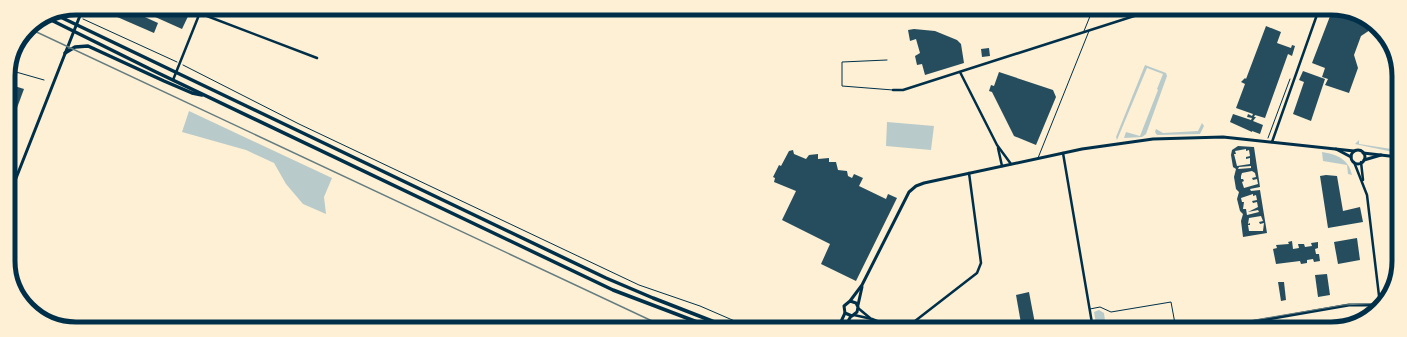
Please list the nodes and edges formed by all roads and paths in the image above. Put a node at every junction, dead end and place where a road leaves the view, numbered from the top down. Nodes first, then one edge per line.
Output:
1 (81, 15) edge
2 (198, 15) edge
3 (204, 15) edge
4 (1091, 15) edge
5 (1137, 15) edge
6 (1317, 15) edge
7 (61, 17) edge
8 (52, 20) edge
9 (86, 20) dead end
10 (1090, 30) junction
11 (1084, 32) junction
12 (66, 53) junction
13 (317, 58) dead end
14 (886, 60) dead end
15 (179, 63) junction
16 (15, 72) edge
17 (960, 72) junction
18 (175, 73) junction
19 (44, 80) dead end
20 (173, 80) junction
21 (893, 90) joint
22 (207, 96) junction
23 (1272, 142) junction
24 (997, 145) junction
25 (1334, 148) junction
26 (1354, 151) junction
27 (1063, 153) junction
28 (1363, 153) junction
29 (1383, 155) junction
30 (1392, 156) edge
31 (1351, 157) junction
32 (1038, 158) junction
33 (1362, 161) junction
34 (1354, 162) junction
35 (1011, 164) junction
36 (1002, 166) junction
37 (969, 173) junction
38 (15, 181) edge
39 (1363, 182) junction
40 (862, 285) junction
41 (1379, 298) edge
42 (850, 301) junction
43 (1373, 304) edge
44 (858, 307) junction
45 (1089, 309) junction
46 (845, 313) junction
47 (852, 315) junction
48 (872, 319) junction
49 (697, 322) edge
50 (715, 322) edge
51 (737, 322) dead end
52 (841, 322) edge
53 (848, 322) edge
54 (880, 322) edge
55 (914, 322) edge
56 (1091, 322) edge
57 (1175, 322) edge
58 (1251, 322) edge

1 - 12 street
2 - 15 street
3 - 13 street
4 - 11 lane
5 - 10 street
6 - 23 street
7 - 18 main road
8 - 20 main road
9 - 15 path
10 - 11 street
10 - 32 lane
11 - 17 street
12 - 22 main road
12 - 38 street
14 - 21 lane
15 - 18 street
15 - 51 path
16 - 19 lane
17 - 21 street
17 - 24 street
18 - 20 street
18 - 50 main road
20 - 22 main road
22 - 49 main road
23 - 25 street
23 - 27 street
24 - 35 street
24 - 36 street
25 - 26 street
25 - 31 street
26 - 28 street
26 - 31 street
27 - 32 street
27 - 45 street
28 - 29 street
28 - 33 street
29 - 30 street
29 - 33 street
31 - 34 street
32 - 35 street
33 - 34 street
33 - 39 street
34 - 39 street
35 - 36 street
36 - 37 street
37 - 40 street
37 - 55 street
39 - 41 street
40 - 42 street
40 - 44 street
42 - 44 street
42 - 46 street
43 - 58 street
44 - 47 street
44 - 48 street
45 - 56 street
45 - 57 lane
46 - 47 street
46 - 52 street
47 - 48 street
47 - 53 street
48 - 54 street

